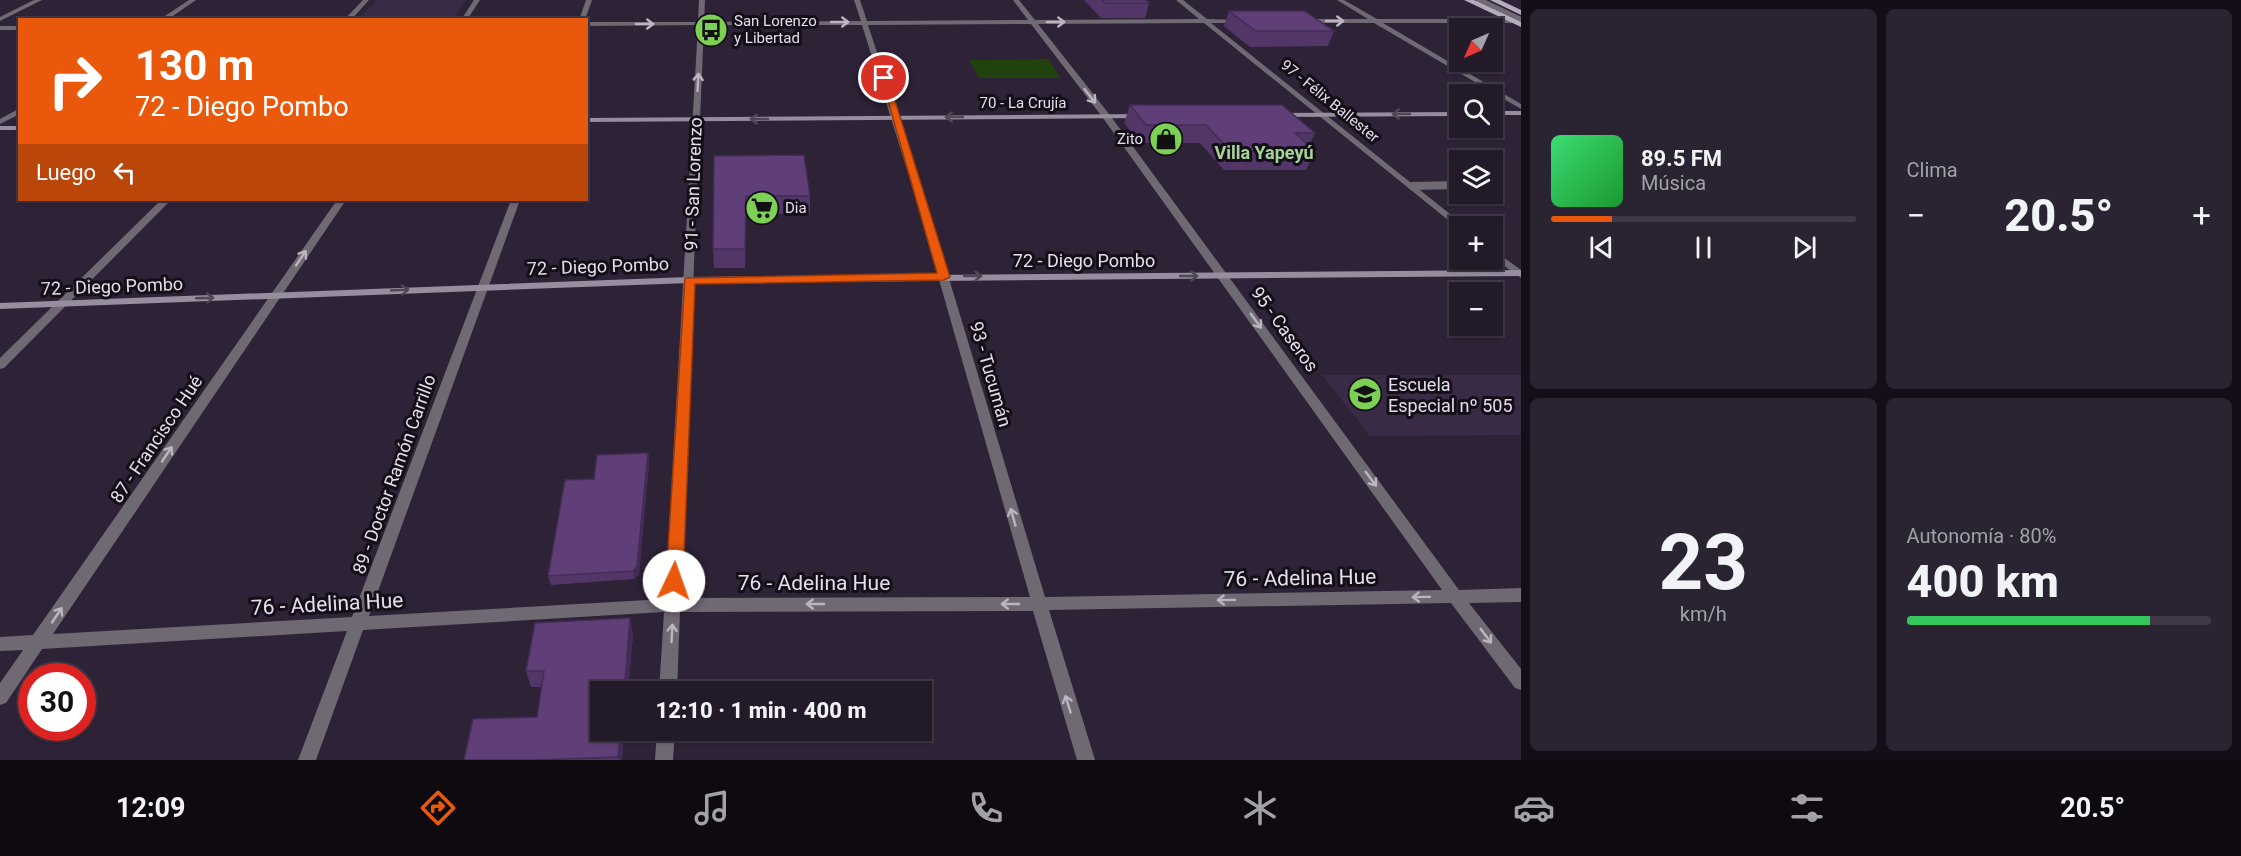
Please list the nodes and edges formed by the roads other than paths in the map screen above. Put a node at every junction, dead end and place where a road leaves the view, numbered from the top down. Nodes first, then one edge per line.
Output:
1 (39, 0) edge
2 (193, 0) edge
3 (366, 0) edge
4 (477, 0) edge
5 (589, 0) edge
6 (702, 0) edge
7 (857, 0) edge
8 (1016, 0) edge
9 (1179, 0) edge
10 (1340, 0) edge
11 (1468, 0) edge
12 (1479, 0) edge
13 (1490, 0) edge
14 (1494, 0) edge
15 (1521, 14) edge
16 (165, 18) edge
17 (349, 18) edge
18 (465, 18) edge
19 (583, 18) edge
20 (0, 19) edge
21 (1521, 20) edge
22 (1251, 21) edge
23 (1297, 21) edge
24 (1376, 21) junction
25 (1511, 21) junction
26 (864, 22) junction
27 (1032, 22) junction
28 (1206, 22) junction
29 (701, 23) junction
30 (588, 24) edge
31 (1521, 25) edge
32 (0, 28) edge
33 (18, 28) edge
34 (1521, 107) edge
35 (18, 111) edge
36 (1503, 113) edge
37 (1521, 113) edge
38 (1449, 114) edge
39 (1266, 115) edge
40 (1323, 115) junction
41 (1106, 116) junction
42 (1152, 116) edge
43 (897, 118) junction
44 (696, 119) junction
45 (588, 120) edge
46 (0, 122) edge
47 (0, 128) edge
48 (18, 128) edge
49 (1449, 185) edge
50 (1412, 186) junction
51 (165, 201) edge
52 (340, 201) edge
53 (515, 201) edge
54 (1449, 216) edge
55 (1503, 261) edge
56 (1520, 274) edge
57 (1224, 276) junction
58 (944, 277) junction
59 (689, 280) junction
60 (483, 286) junction
61 (276, 295) junction
62 (62, 305) junction
63 (0, 306) edge
64 (0, 365) edge
65 (1521, 595) edge
66 (1455, 596) junction
67 (1038, 604) junction
68 (673, 605) junction
69 (358, 623) junction
70 (38, 642) junction
71 (0, 644) edge
72 (669, 681) edge
73 (1521, 682) edge
74 (0, 697) edge
75 (665, 741) edge
76 (307, 760) edge
77 (664, 760) edge
78 (1086, 760) edge

1 - 20 street
2 - 16 street
3 - 17 street
4 - 18 street
5 - 19 street
6 - 29 street, 91 - San Lorenzo
7 - 26 street, 93 - Tucumán
8 - 27 street, 95 - Caseros
9 - 28 street, 97 - Félix Ballester
10 - 24 street
11 - 25 main road
12 - 21 lane
13 - 15 lane
14 - 15 main road
21 - 25 street
22 - 28 street
23 -> 24 street
24 - 25 street
24 - 34 street
25 - 31 main road
26 - 27 street
29 -> 26 street
26 - 43 street, 93 - Tucumán
27 -> 28 street
27 -> 41 street, 95 - Caseros
28 - 40 street, 97 - Félix Ballester
30 -> 29 street
44 -> 29 street, 91 - San Lorenzo
32 - 33 street
35 - 46 street
36 - 37 street
38 -> 40 street
39 - 40 street
40 - 50 street, 97 - Félix Ballester
41 - 42 street, 70 - La Crujía
41 -> 43 street, 70 - La Crujía
41 - 57 street, 95 - Caseros
43 -> 44 street, 70 - La Crujía
43 - 58 street, 93 - Tucumán
44 - 45 street, 70 - La Crujía
44 - 59 street, 91 - San Lorenzo
47 - 48 street
49 - 50 lane
50 - 54 street, 97 - Félix Ballester
51 - 62 street
61 -> 52 street, 87 - Francisco Hué
53 - 60 street, 89 - Doctor Ramón Carrillo
55 - 56 street
56 - 57 street, 72 - Diego Pombo
58 -> 57 street, 72 - Diego Pombo
57 -> 66 street, 95 - Caseros
58 - 59 street, 72 - Diego Pombo
67 -> 58 street, 93 - Tucumán
59 - 60 street, 72 - Diego Pombo
59 - 68 street, 91 - San Lorenzo
61 -> 60 street, 72 - Diego Pombo
60 - 69 street, 89 - Doctor Ramón Carrillo
62 -> 61 street, 72 - Diego Pombo
70 -> 61 street, 87 - Francisco Hué
62 - 63 street, 72 - Diego Pombo
62 - 64 street
65 - 66 street, 76 - Adelina Hue
66 -> 67 street, 76 - Adelina Hue
66 -> 73 street, 95 - Caseros
67 -> 68 street, 76 - Adelina Hue
78 -> 67 street, 93 - Tucumán
68 - 69 street, 76 - Adelina Hue
72 -> 68 street, 91 - San Lorenzo
69 - 70 street, 76 - Adelina Hue
69 - 76 street, 89 - Doctor Ramón Carrillo
70 - 71 street, 76 - Adelina Hue
70 - 74 street, 87 - Francisco Hué
75 - 77 street

